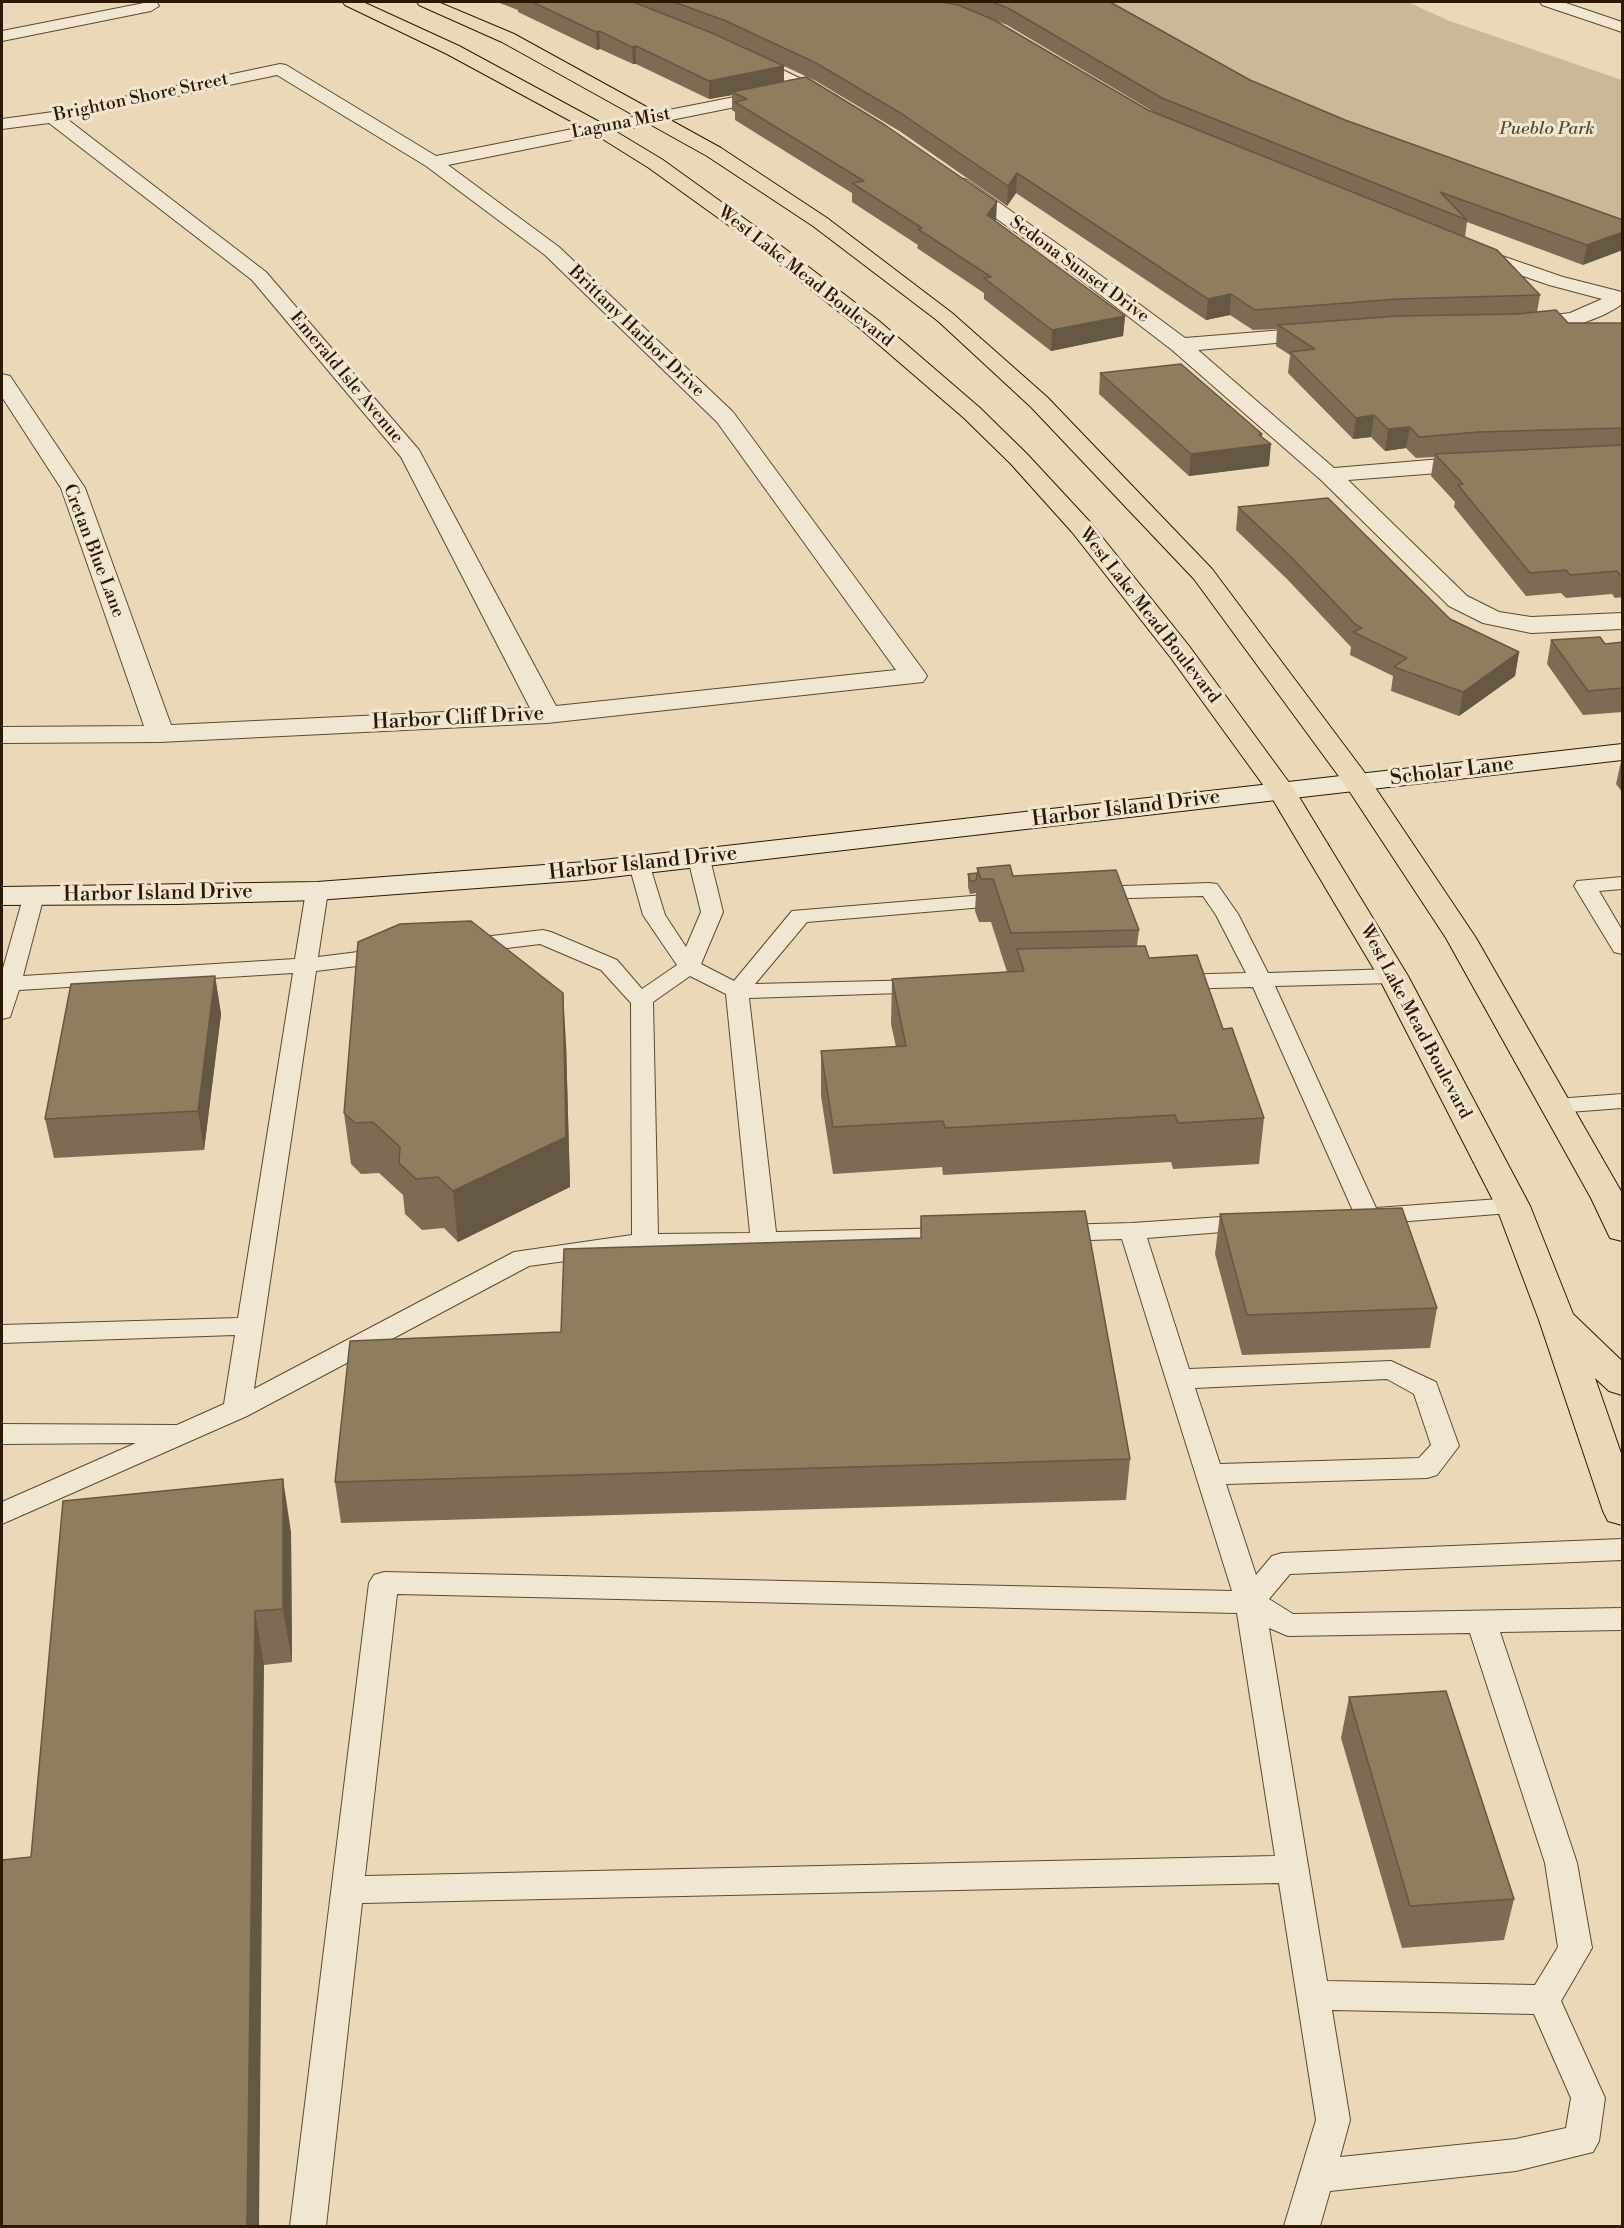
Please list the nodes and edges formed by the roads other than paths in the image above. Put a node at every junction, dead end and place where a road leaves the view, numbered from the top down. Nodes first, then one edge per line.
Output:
1 (351, 2) edge
2 (425, 2) edge
3 (1548, 2) edge
4 (151, 6) dead end
5 (1623, 27) edge
6 (2, 36) edge
7 (730, 50) edge
8 (280, 69) joint
9 (782, 74) junction
10 (809, 87) junction
11 (629, 105) junction
12 (847, 110) edge
13 (53, 117) junction
14 (575, 117) junction
15 (652, 118) junction
16 (2, 124) edge
17 (599, 129) junction
18 (411, 149) junction
19 (433, 162) junction
20 (940, 171) edge
21 (1461, 247) edge
22 (1621, 298) edge
23 (1500, 325) edge
24 (1340, 332) edge
25 (1180, 345) junction
26 (2, 381) edge
27 (1501, 462) edge
28 (1329, 475) junction
29 (1623, 621) edge
30 (914, 676) joint
31 (547, 715) junction
32 (160, 734) junction
33 (2, 735) edge
34 (1623, 752) edge
35 (1358, 783) junction
36 (1282, 792) junction
37 (699, 859) junction
38 (640, 865) junction
39 (1623, 883) edge
40 (317, 891) junction
41 (1076, 894) edge
42 (2, 896) edge
43 (33, 896) junction
44 (1030, 898) edge
45 (1623, 947) edge
46 (449, 948) edge
47 (413, 952) edge
48 (306, 965) junction
49 (689, 967) junction
50 (1393, 976) junction
51 (1261, 980) junction
52 (1154, 982) edge
53 (9, 984) junction
54 (940, 987) edge
55 (738, 991) junction
56 (642, 1002) junction
57 (2, 1012) edge
58 (1623, 1101) edge
59 (1556, 1106) junction
60 (1513, 1206) junction
61 (1273, 1222) edge
62 (1623, 1230) edge
63 (1132, 1231) junction
64 (1037, 1233) edge
65 (978, 1235) edge
66 (764, 1241) junction
67 (645, 1242) junction
68 (1557, 1320) junction
69 (250, 1326) junction
70 (2, 1334) edge
71 (1179, 1378) junction
72 (1623, 1382) edge
73 (237, 1409) junction
74 (184, 1432) junction
75 (2, 1434) edge
76 (1209, 1474) junction
77 (1623, 1511) edge
78 (2, 1514) edge
79 (1623, 1549) edge
80 (1250, 1602) junction
81 (1623, 1619) edge
82 (1481, 1620) junction
83 (1293, 1869) junction
84 (348, 1890) junction
85 (1312, 1995) junction
86 (1544, 2000) junction
87 (1317, 2176) junction
88 (308, 2226) edge
89 (1302, 2226) edge

1 - 14 main road, West Lake Mead Boulevard
2 - 11 main road
3 - 5 street
4 - 6 street
7 - 9 street
8 - 13 street, Brighton Shore Street
8 - 18 street, Brittany Harbor Drive
9 - 10 street
9 - 11 street, Laguna Mist
10 - 12 street
10 - 15 street, Laguna Mist
11 - 14 street, Laguna Mist
11 - 15 main road
13 - 16 street, Brighton Shore Street
13 - 31 street, Emerald Isle Avenue
14 - 17 main road, West Lake Mead Boulevard
14 - 18 street, Laguna Mist
15 - 17 street, Laguna Mist
15 - 35 main road
17 - 19 street, Laguna Mist
17 - 36 main road, West Lake Mead Boulevard
18 - 19 street, Brittany Harbor Drive
19 - 30 street, Brittany Harbor Drive
20 - 25 street, Sedona Sunset Drive
21 - 22 street
22 - 23 street
24 - 25 street
25 - 28 street, Sedona Sunset Drive
26 - 32 street, Cretan Blue Lane
27 - 28 street
28 - 29 street, Sedona Sunset Drive
30 - 31 street, Harbor Cliff Drive
31 - 32 street, Harbor Cliff Drive
32 - 33 street, Harbor Cliff Drive
34 - 35 street, Scholar Lane
35 - 36 street, Scholar Lane
35 - 59 main road
36 - 37 street, Harbor Island Drive
36 - 50 main road, West Lake Mead Boulevard
37 - 38 street, Harbor Island Drive
37 - 49 lane
38 - 40 street, Harbor Island Drive
38 - 49 lane
39 - 45 lane
40 - 43 street, Harbor Island Drive
40 - 48 lane
41 - 51 lane
42 - 43 street, Harbor Island Drive
43 - 53 lane
44 - 55 lane
46 - 56 lane
47 - 48 lane
48 - 53 lane
48 - 69 lane
49 - 55 lane
49 - 56 lane
50 - 51 lane
50 - 60 main road, West Lake Mead Boulevard
51 - 52 lane
51 - 60 lane
53 - 57 lane
54 - 55 lane
55 - 66 lane
56 - 67 lane
58 - 59 lane
59 - 62 main road
60 - 68 main road, West Lake Mead Boulevard
61 - 63 lane
63 - 64 lane
63 - 71 lane
65 - 66 lane
66 - 67 lane
67 - 73 lane
68 - 72 main road
68 - 77 main road, West Lake Mead Boulevard
69 - 70 lane
69 - 73 lane
71 - 76 lane
71 - 76 lane
73 - 74 lane
74 - 75 lane
74 - 78 lane
76 - 80 lane
79 - 80 lane
80 - 82 lane
80 - 83 lane
80 - 84 lane
81 - 82 lane
82 - 86 lane
83 - 84 lane
83 - 85 lane
84 - 88 lane
85 - 86 lane
85 - 87 lane
86 - 87 lane
87 - 89 lane

